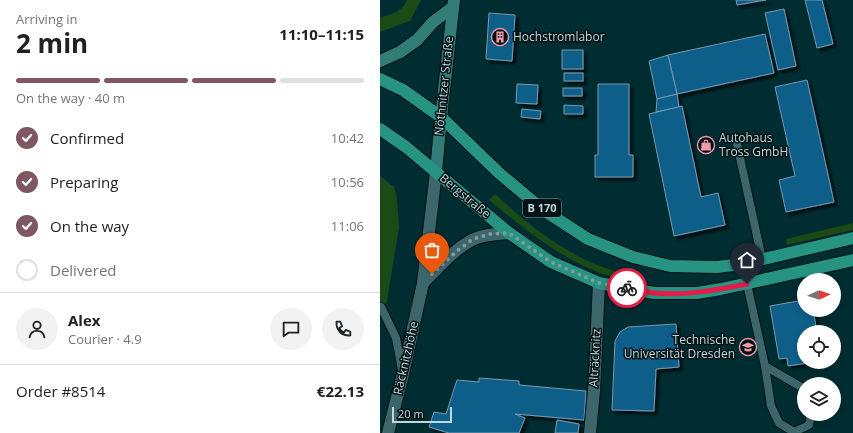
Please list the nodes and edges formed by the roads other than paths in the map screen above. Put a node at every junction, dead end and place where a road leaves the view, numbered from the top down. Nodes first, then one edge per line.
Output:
1 (453, 4) edge
2 (380, 61) edge
3 (380, 79) edge
4 (441, 117) junction
5 (380, 129) edge
6 (737, 144) dead end
7 (436, 172) junction
8 (509, 233) junction
9 (853, 238) edge
10 (762, 259) junction
11 (853, 260) edge
12 (423, 283) junction
13 (599, 283) junction
14 (747, 284) junction
15 (380, 307) edge
16 (765, 366) junction
17 (403, 374) junction
18 (797, 385) edge
19 (810, 421) edge
20 (388, 433) edge
21 (590, 433) edge

1 - 2 street
1 - 4 street, Nöthnitzer Straße
3 - 4 main road, B 170
4 - 7 street, Nöthnitzer Straße
4 - 10 main road, B 170
5 - 7 main road, Bergstraße
6 - 10 lane
7 - 8 main road, Bergstraße
7 - 12 street, Räcknitzhöhe
8 - 12 street
8 - 13 main road, Bergstraße
9 - 10 main road, B 170
11 - 14 main road, Bergstraße
12 - 17 street, Räcknitzhöhe
13 - 14 main road, Bergstraße
13 - 21 street, Alträcknitz
14 - 16 lane
15 - 17 lane
16 - 18 lane
16 - 19 lane
17 - 20 street, Räcknitzhöhe

